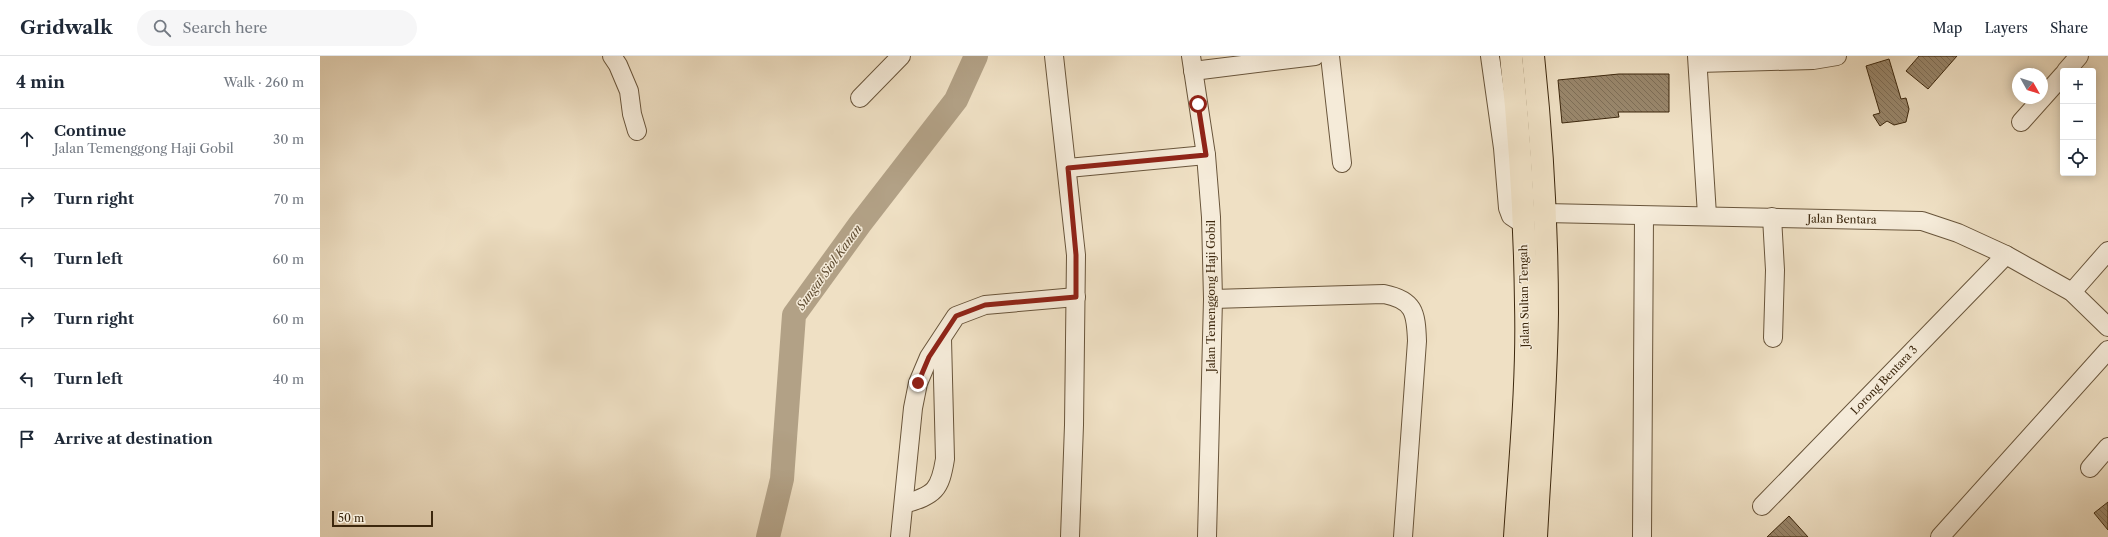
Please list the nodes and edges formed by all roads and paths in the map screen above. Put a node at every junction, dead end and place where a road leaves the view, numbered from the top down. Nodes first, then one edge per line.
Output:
1 (612, 56) edge
2 (901, 56) edge
3 (1054, 56) edge
4 (1315, 56) edge
5 (1330, 56) edge
6 (1490, 56) edge
7 (1511, 56) edge
8 (1533, 56) edge
9 (1837, 56) edge
10 (2079, 56) edge
11 (1697, 60) edge
12 (1192, 63) edge
13 (2069, 68) edge
14 (2060, 78) edge
15 (860, 98) dead end
16 (2021, 122) dead end
17 (637, 131) dead end
18 (1206, 155) junction
19 (1342, 163) dead end
20 (1068, 168) junction
21 (1545, 213) junction
22 (1644, 216) junction
23 (1707, 216) junction
24 (1772, 217) junction
25 (1523, 224) junction
26 (2108, 251) edge
27 (2006, 255) junction
28 (2072, 292) junction
29 (1076, 297) junction
30 (1213, 299) junction
31 (2108, 327) edge
32 (1773, 338) dead end
33 (942, 339) junction
34 (2108, 350) edge
35 (2108, 447) edge
36 (2090, 468) dead end
37 (904, 504) junction
38 (1762, 506) dead end
39 (900, 537) edge
40 (1070, 537) edge
41 (1207, 537) edge
42 (1403, 537) edge
43 (1515, 537) edge
44 (1536, 537) edge
45 (1642, 537) edge
46 (1940, 537) edge

1 - 17 street
2 - 15 street
3 - 20 street
4 - 12 street
5 - 19 street
6 - 25 street
7 - 25 main road, Jalan Sultan Tengah
8 - 21 main road, Jalan Sultan Tengah
9 - 11 street
10 - 13 street
11 - 23 street
12 - 18 street, Jalan Temenggong Haji Gobil
14 - 16 street
18 - 20 street
18 - 30 street, Jalan Temenggong Haji Gobil
20 - 29 street
21 - 22 street, Jalan Bentara
21 - 44 main road, Jalan Sultan Tengah
22 - 23 street, Jalan Bentara
22 - 45 street
23 - 24 street, Jalan Bentara
24 - 27 street, Jalan Bentara
24 - 32 street
25 - 43 main road, Jalan Sultan Tengah
26 - 28 street
27 - 28 street, Jalan Bentara
27 - 38 street, Lorong Bentara 3
28 - 31 street, Jalan Bentara
29 - 33 street
29 - 40 street
30 - 41 street, Jalan Temenggong Haji Gobil
30 - 42 street
33 - 37 street
33 - 37 street
34 - 46 street
35 - 36 street
37 - 39 street

